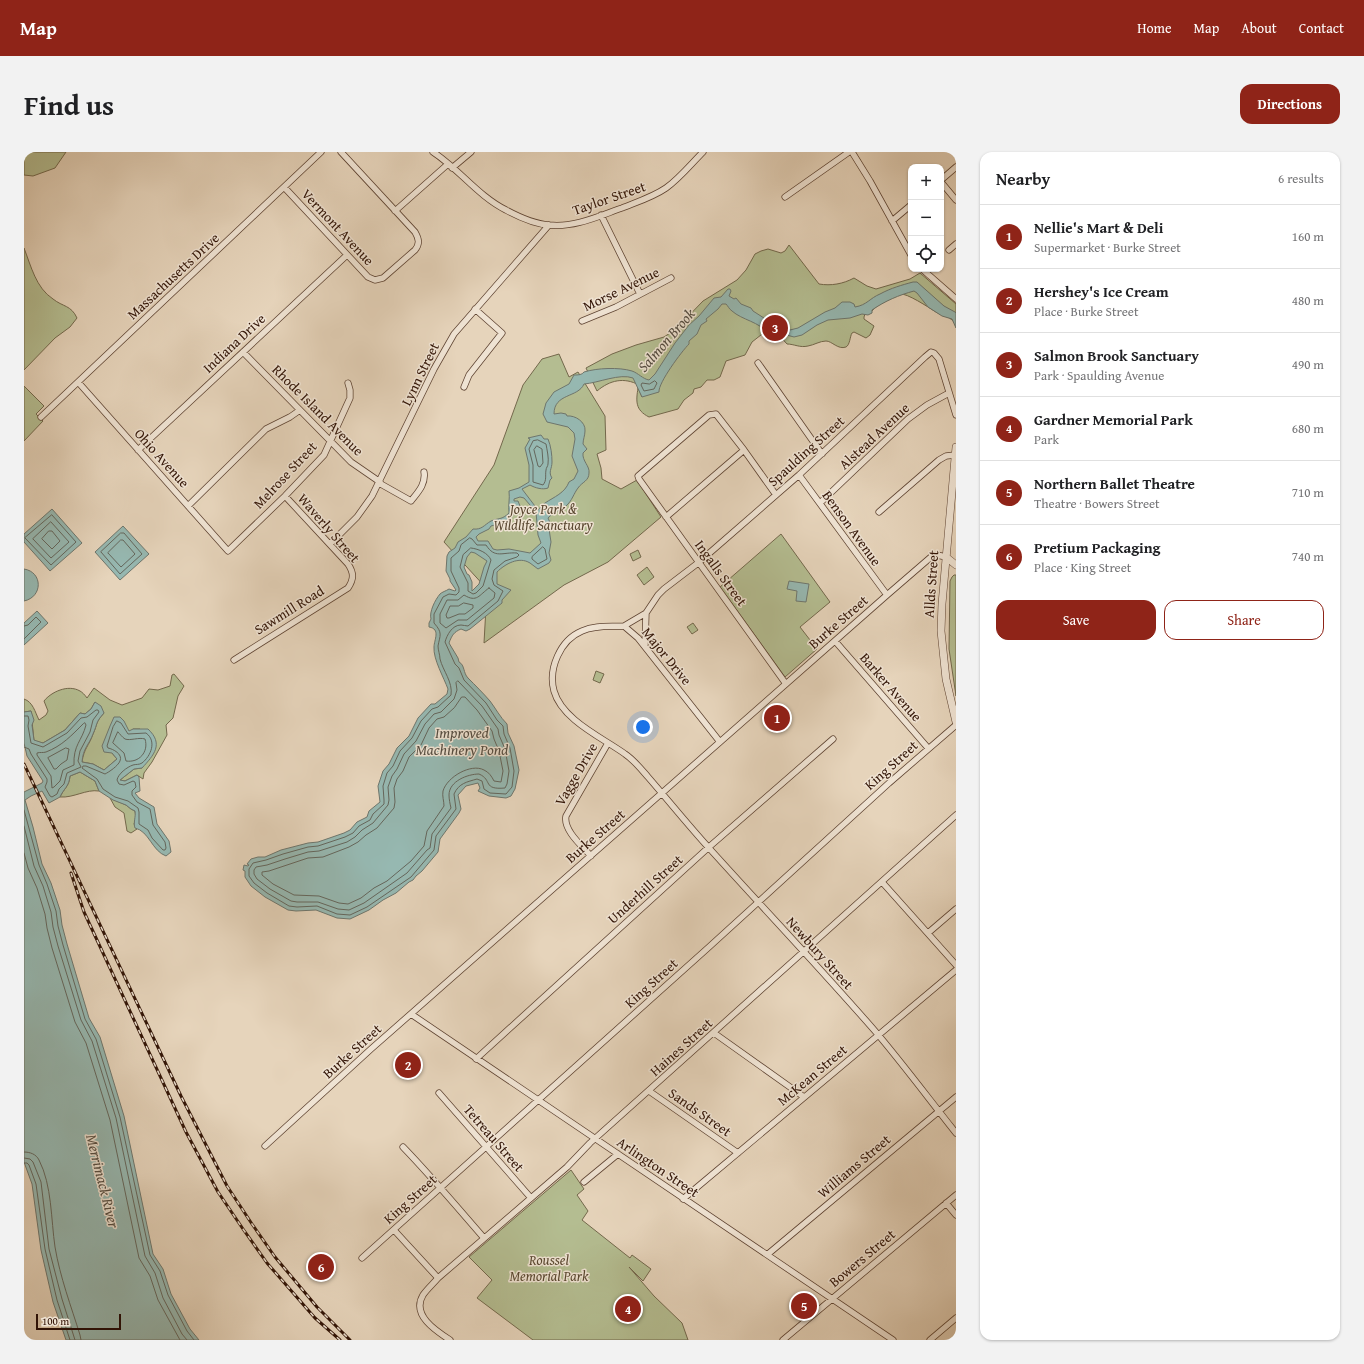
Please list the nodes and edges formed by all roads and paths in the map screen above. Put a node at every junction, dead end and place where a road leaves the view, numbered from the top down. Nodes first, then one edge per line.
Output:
1 (321, 152) edge
2 (341, 152) edge
3 (433, 152) edge
4 (471, 152) edge
5 (703, 152) edge
6 (850, 152) edge
7 (450, 166) junction
8 (956, 167) edge
9 (944, 178) edge
10 (944, 185) edge
11 (284, 187) junction
12 (785, 197) dead end
13 (956, 200) edge
14 (908, 208) edge
15 (395, 210) junction
16 (601, 215) junction
17 (892, 221) junction
18 (549, 225) junction
19 (956, 244) edge
20 (908, 250) edge
21 (949, 250) dead end
22 (347, 255) junction
23 (925, 272) edge
24 (670, 278) dead end
25 (640, 294) junction
26 (956, 299) edge
27 (475, 309) junction
28 (582, 321) dead end
29 (243, 352) junction
30 (758, 363) dead end
31 (78, 382) junction
32 (348, 383) dead end
33 (464, 387) dead end
34 (949, 393) junction
35 (300, 410) junction
36 (956, 415) edge
37 (41, 417) dead end
38 (331, 442) junction
39 (956, 447) edge
40 (138, 450) junction
41 (744, 450) junction
42 (822, 454) junction
43 (955, 455) junction
44 (424, 472) dead end
45 (799, 475) junction
46 (380, 482) junction
47 (776, 495) junction
48 (284, 496) junction
49 (820, 503) junction
50 (188, 506) junction
51 (879, 512) dead end
52 (666, 517) junction
53 (330, 544) junction
54 (228, 551) joint
55 (946, 558) junction
56 (698, 563) junction
57 (956, 565) edge
58 (353, 577) joint
59 (887, 595) junction
60 (646, 613) junction
61 (624, 626) junction
62 (835, 641) junction
63 (645, 646) junction
64 (234, 660) dead end
65 (786, 684) junction
66 (956, 723) edge
67 (833, 739) dead end
68 (720, 742) junction
69 (608, 743) junction
70 (928, 748) junction
71 (662, 793) junction
72 (956, 815) edge
73 (708, 847) junction
74 (591, 856) junction
75 (882, 882) junction
76 (759, 901) junction
77 (956, 909) edge
78 (928, 933) junction
79 (804, 952) junction
80 (956, 965) edge
81 (956, 970) edge
82 (411, 1014) junction
83 (714, 1033) junction
84 (878, 1035) junction
85 (476, 1058) junction
86 (649, 1091) junction
87 (438, 1094) dead end
88 (804, 1097) junction
89 (956, 1097) edge
90 (537, 1100) junction
91 (938, 1111) junction
92 (956, 1132) edge
93 (595, 1139) junction
94 (265, 1146) dead end
95 (403, 1147) dead end
96 (485, 1147) junction
97 (738, 1153) junction
98 (618, 1154) junction
99 (584, 1182) dead end
100 (440, 1188) junction
101 (956, 1194) edge
102 (531, 1198) junction
103 (683, 1199) junction
104 (946, 1203) junction
105 (956, 1215) edge
106 (394, 1230) junction
107 (484, 1238) junction
108 (768, 1254) junction
109 (362, 1258) dead end
110 (438, 1278) junction
111 (832, 1299) junction
112 (956, 1318) edge
113 (450, 1340) edge
114 (783, 1340) edge
115 (893, 1340) edge
116 (930, 1340) edge

1 - 11 street, Massachusetts Drive
2 - 15 street
3 - 7 street, Taylor Street
4 - 7 street
5 - 16 street, Taylor Street
6 - 12 street
6 - 17 street
7 - 15 street
7 - 18 street, Taylor Street
8 - 9 street
10 - 13 street
11 - 22 street, Vermont Avenue
11 - 31 street, Massachusetts Drive
14 - 17 street
15 - 22 street, Vermont Avenue
16 - 18 street, Taylor Street
16 - 25 street
17 - 20 street
18 - 27 street, Lynn Street
19 - 21 street
22 - 29 street, Indiana Drive
23 - 26 street
24 - 25 street, Morse Avenue
25 - 28 street, Morse Avenue
27 - 33 street
27 - 46 street, Lynn Street
29 - 35 street, Rhode Island Avenue
29 - 40 street, Indiana Drive
30 - 42 street
31 - 37 street, Massachusetts Drive
31 - 40 street, Ohio Avenue
32 - 38 street, Melrose Street
34 - 36 street, Spaulding Street
34 - 42 street, Spaulding Street
34 - 49 street, Alstead Avenue
35 - 38 street, Rhode Island Avenue
35 - 50 street
38 - 46 street, Rhode Island Avenue
38 - 48 street, Melrose Street
39 - 43 street, Allds Street
40 - 50 street, Ohio Avenue
41 - 47 street
41 - 52 street
41 - 52 street, Ingalls Street
42 - 45 street, Spaulding Street
43 - 51 street
43 - 55 street, Allds Street
44 - 46 street, Rhode Island Avenue
45 - 47 street, Spaulding Street
45 - 49 street, Benson Avenue
46 - 53 street, Lynn Street
47 - 56 street, Spaulding Street
48 - 53 street, Waverly Street
48 - 54 street, Melrose Street
49 - 59 street, Benson Avenue
50 - 54 street, Ohio Avenue
52 - 56 street, Ingalls Street
53 - 58 street, Waverly Street
55 - 57 street
55 - 59 street, Burke Street
55 - 66 street, Allds Street
56 - 60 street, Spaulding Street
56 - 65 street, Ingalls Street
58 - 64 street, Sawmill Road
59 - 62 street, Burke Street
60 - 61 street, Spaulding Street
60 - 63 street
61 - 63 street, Major Drive
61 - 69 street, Major Drive
62 - 65 street, Burke Street
62 - 70 street, Barker Avenue
63 - 68 street, Major Drive
65 - 68 street, Burke Street
66 - 70 street, King Street
67 - 73 street, Underhill Street
68 - 71 street, Burke Street
69 - 71 street, Major Drive
69 - 74 street, Vagge Drive
70 - 76 street, King Street
71 - 73 street, Newbury Street
71 - 74 street, Burke Street
72 - 75 street, Haines Street
73 - 76 street, Newbury Street
73 - 85 street, Underhill Street
74 - 82 street, Burke Street
75 - 78 street
75 - 79 street, Haines Street
76 - 79 street, Newbury Street
76 - 90 street, King Street
77 - 78 street
78 - 80 street
79 - 83 street, Haines Street
79 - 84 street, Newbury Street
81 - 84 street, McKean Street
82 - 85 street, Arlington Street
82 - 94 street, Burke Street
83 - 86 street, Haines Street
83 - 88 street
84 - 88 street, McKean Street
84 - 91 street, Newbury Street
85 - 90 street, Arlington Street
86 - 93 street, Haines Street
86 - 97 street, Sands Street
87 - 96 street, Tetreau Street
88 - 97 street, McKean Street
89 - 91 street, Williams Street
90 - 93 street, Arlington Street
90 - 96 street, King Street
91 - 92 street, Newbury Street
91 - 108 street, Williams Street
93 - 98 street, Arlington Street
93 - 102 street, Haines Street
95 - 100 street
96 - 100 street, King Street
96 - 102 street, Tetreau Street
97 - 103 street, McKean Street
98 - 99 street
98 - 103 street, Arlington Street
100 - 106 street, King Street
100 - 107 street
101 - 104 street, Bowers Street
102 - 107 street, Haines Street
103 - 108 street, Arlington Street
104 - 105 street
104 - 111 street, Bowers Street
106 - 109 street, King Street
106 - 110 street
107 - 110 street, Haines Street
108 - 111 street, Arlington Street
110 - 113 street, Haines Street
111 - 114 street, Bowers Street
111 - 115 street, Arlington Street
112 - 116 street

